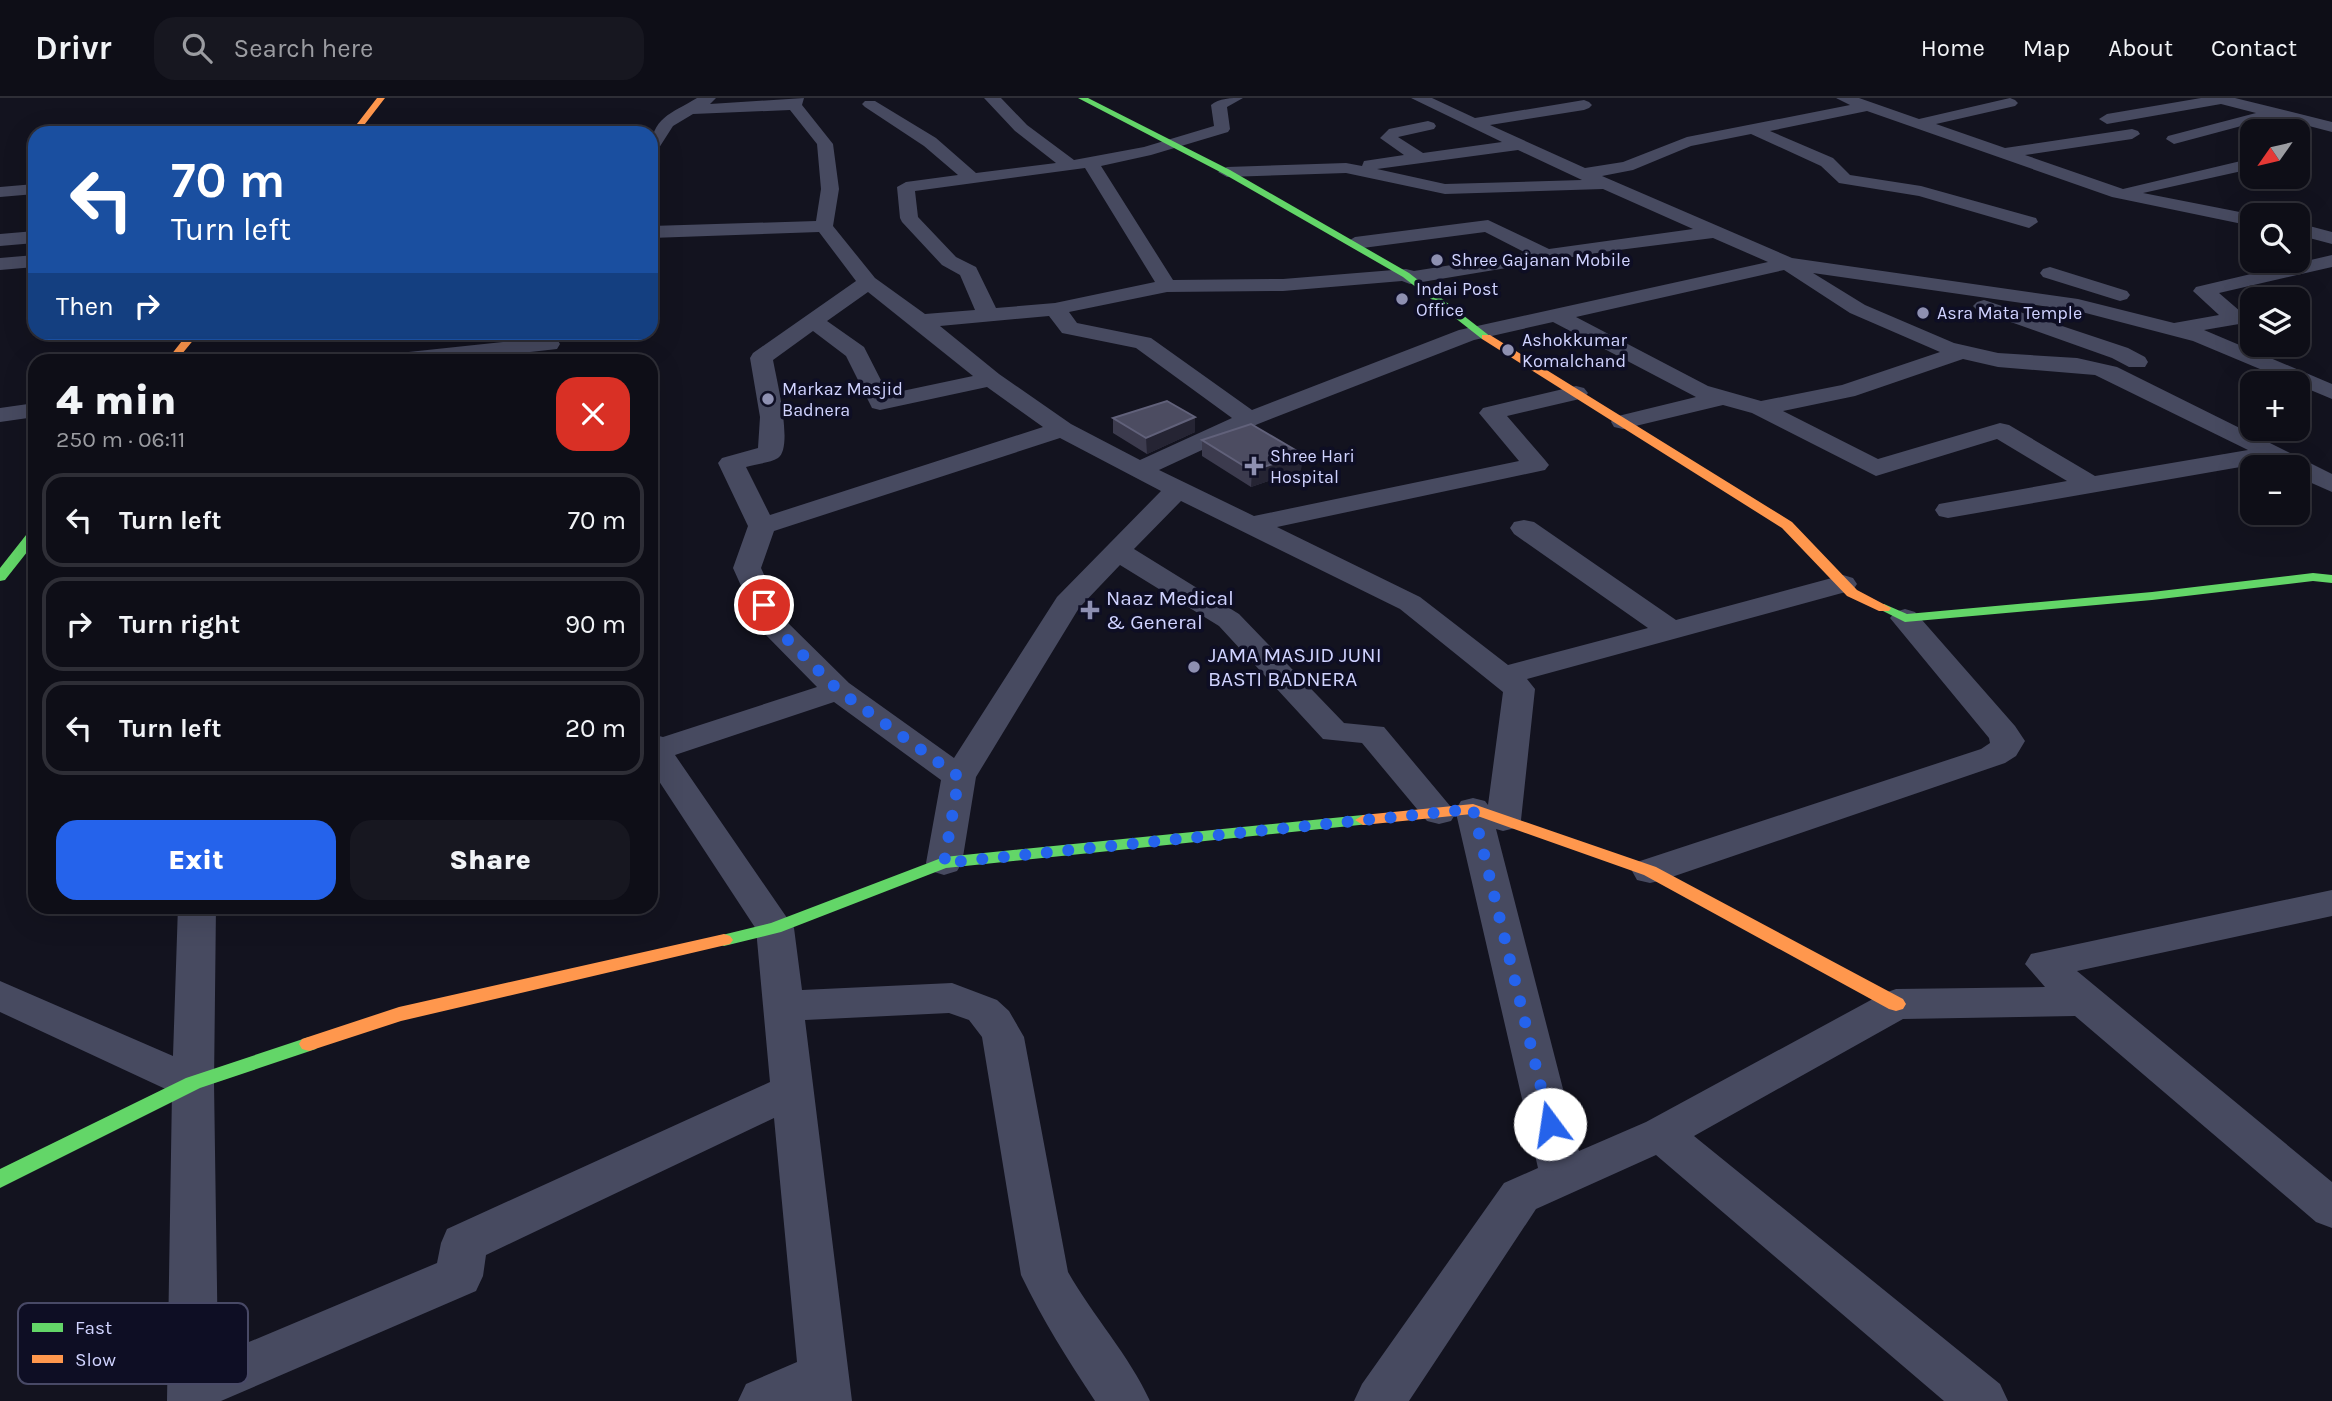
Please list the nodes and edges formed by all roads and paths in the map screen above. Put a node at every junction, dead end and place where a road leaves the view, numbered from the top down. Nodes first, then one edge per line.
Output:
1 (382, 98) edge
2 (708, 98) edge
3 (992, 98) edge
4 (1082, 98) edge
5 (1235, 98) edge
6 (1419, 98) edge
7 (1844, 98) edge
8 (2220, 99) edge
9 (795, 101) edge
10 (2296, 101) dead end
11 (2010, 103) dead end
12 (870, 104) dead end
13 (1584, 105) dead end
14 (1870, 106) junction
15 (692, 109) junction
16 (2266, 110) junction
17 (2108, 119) dead end
18 (1472, 122) junction
19 (1920, 124) junction
20 (2329, 125) edge
21 (360, 126) edge
22 (1428, 126) dead end
23 (1753, 129) junction
24 (2132, 134) dead end
25 (658, 136) edge
26 (2310, 138) edge
27 (2174, 139) dead end
28 (1520, 145) junction
29 (1175, 146) junction
30 (2006, 153) junction
31 (1419, 158) junction
32 (1080, 164) junction
33 (2240, 166) edge
34 (1340, 168) junction
35 (1227, 172) junction
36 (1583, 174) junction
37 (971, 178) junction
38 (1608, 185) junction
39 (28, 190) edge
40 (0, 192) edge
41 (1373, 192) dead end
42 (2118, 192) junction
43 (2240, 217) edge
44 (2029, 222) dead end
45 (824, 226) junction
46 (658, 232) edge
47 (1716, 232) junction
48 (2310, 232) edge
49 (28, 238) edge
50 (2332, 238) edge
51 (0, 240) edge
52 (1355, 243) junction
53 (1545, 255) junction
54 (2332, 261) edge
55 (28, 262) edge
56 (1787, 262) junction
57 (2, 266) edge
58 (2050, 273) dead end
59 (1408, 276) junction
60 (1910, 280) junction
61 (869, 282) junction
62 (1167, 286) junction
63 (1055, 309) junction
64 (1556, 314) junction
65 (988, 315) junction
66 (922, 321) junction
67 (814, 322) junction
68 (2205, 323) junction
69 (2173, 329) junction
70 (1479, 332) junction
71 (188, 340) edge
72 (548, 346) edge
73 (1963, 352) junction
74 (177, 354) edge
75 (463, 354) edge
76 (991, 379) junction
77 (2332, 392) edge
78 (1576, 393) junction
79 (1723, 398) junction
80 (1759, 408) junction
81 (28, 411) edge
82 (0, 415) edge
83 (1248, 419) junction
84 (1623, 422) junction
85 (1062, 429) junction
86 (2238, 436) junction
87 (2271, 454) junction
88 (1139, 470) junction
89 (2091, 484) junction
90 (2332, 484) edge
91 (1177, 489) junction
92 (1948, 510) dead end
93 (1249, 525) junction
94 (762, 526) junction
95 (1524, 527) dead end
96 (28, 542) edge
97 (1117, 551) junction
98 (0, 577) edge
99 (2332, 579) edge
100 (1843, 584) junction
101 (1905, 618) junction
102 (1672, 631) junction
103 (1504, 676) junction
104 (838, 690) junction
105 (658, 747) edge
106 (658, 758) edge
107 (959, 777) junction
108 (1472, 814) junction
109 (944, 863) junction
110 (1650, 871) junction
111 (2332, 903) edge
112 (197, 914) edge
113 (775, 928) junction
114 (0, 995) edge
115 (2084, 1001) junction
116 (1896, 1004) junction
117 (782, 1006) junction
118 (193, 1083) junction
119 (791, 1091) junction
120 (1661, 1134) junction
121 (1563, 1177) junction
122 (0, 1179) edge
123 (2332, 1209) edge
124 (193, 1303) edge
125 (248, 1370) edge
126 (218, 1384) edge
127 (825, 1387) edge
128 (193, 1395) edge
129 (764, 1401) edge
130 (1124, 1401) edge
131 (1380, 1401) edge
132 (1982, 1401) edge

1 - 21 main road
2 - 15 street
3 - 32 street
4 - 29 main road
5 - 29 street
6 - 18 street
7 - 14 street
8 - 16 street
8 - 17 street
9 - 15 street
9 - 45 street
10 - 16 street
11 - 19 street
12 - 37 street
13 - 18 street
14 - 19 street
14 - 23 street
15 - 25 street
16 - 20 street
16 - 27 street
18 - 28 street
19 - 30 street
20 - 26 street
22 - 31 street
23 - 36 street
23 - 44 street
24 - 30 street
28 - 31 street
28 - 36 street
29 - 32 street
29 - 35 main road
30 - 42 street
31 - 34 street
32 - 37 street
32 - 62 street
33 - 42 street
34 - 35 street
34 - 38 street
34 - 41 street
35 - 52 main road
36 - 38 street
37 - 65 street
38 - 47 street
39 - 40 street
42 - 43 street
45 - 46 street
45 - 61 street
47 - 53 street
47 - 56 street
48 - 50 street
49 - 51 street
52 - 53 street
52 - 59 main road
53 - 59 street
54 - 68 street
55 - 57 street
56 - 60 street
56 - 64 street
56 - 73 street
58 - 68 street
59 - 62 street
59 - 70 main road
60 - 69 street
60 - 86 street
61 - 66 street
61 - 67 street
62 - 63 street
63 - 65 street
63 - 83 street
64 - 70 street
64 - 79 street
65 - 66 street
66 - 76 street
67 - 76 street
67 - 94 street
68 - 69 street
69 - 77 street
70 - 78 main road
70 - 83 street
71 - 74 main road
72 - 75 street
73 - 80 street
73 - 86 street
76 - 85 street
78 - 84 main road
78 - 93 street
79 - 80 street
79 - 84 street
80 - 89 street
81 - 82 street
83 - 88 street
84 - 100 main road
85 - 88 street
85 - 94 street
86 - 87 street
87 - 89 street
87 - 90 street
88 - 91 street
89 - 92 street
91 - 93 street
91 - 97 street
93 - 103 street
94 - 104 street
95 - 102 street
96 - 98 main road
97 - 107 street
97 - 108 street
99 - 101 main road
100 - 101 main road
100 - 102 street
101 - 110 street
102 - 103 street
103 - 108 street
104 - 105 street
104 - 107 street
106 - 113 street
107 - 109 street
108 - 109 main road
108 - 110 main road
108 - 121 street
109 - 113 main road
110 - 116 main road
111 - 115 street
112 - 118 street
113 - 117 street
113 - 118 main road
114 - 118 street
115 - 116 street
115 - 123 street
116 - 120 street
117 - 119 street
117 - 130 street
118 - 122 main road
118 - 124 street
119 - 125 street
119 - 127 street
120 - 121 street
120 - 132 street
121 - 131 street
126 - 128 street
127 - 129 street

